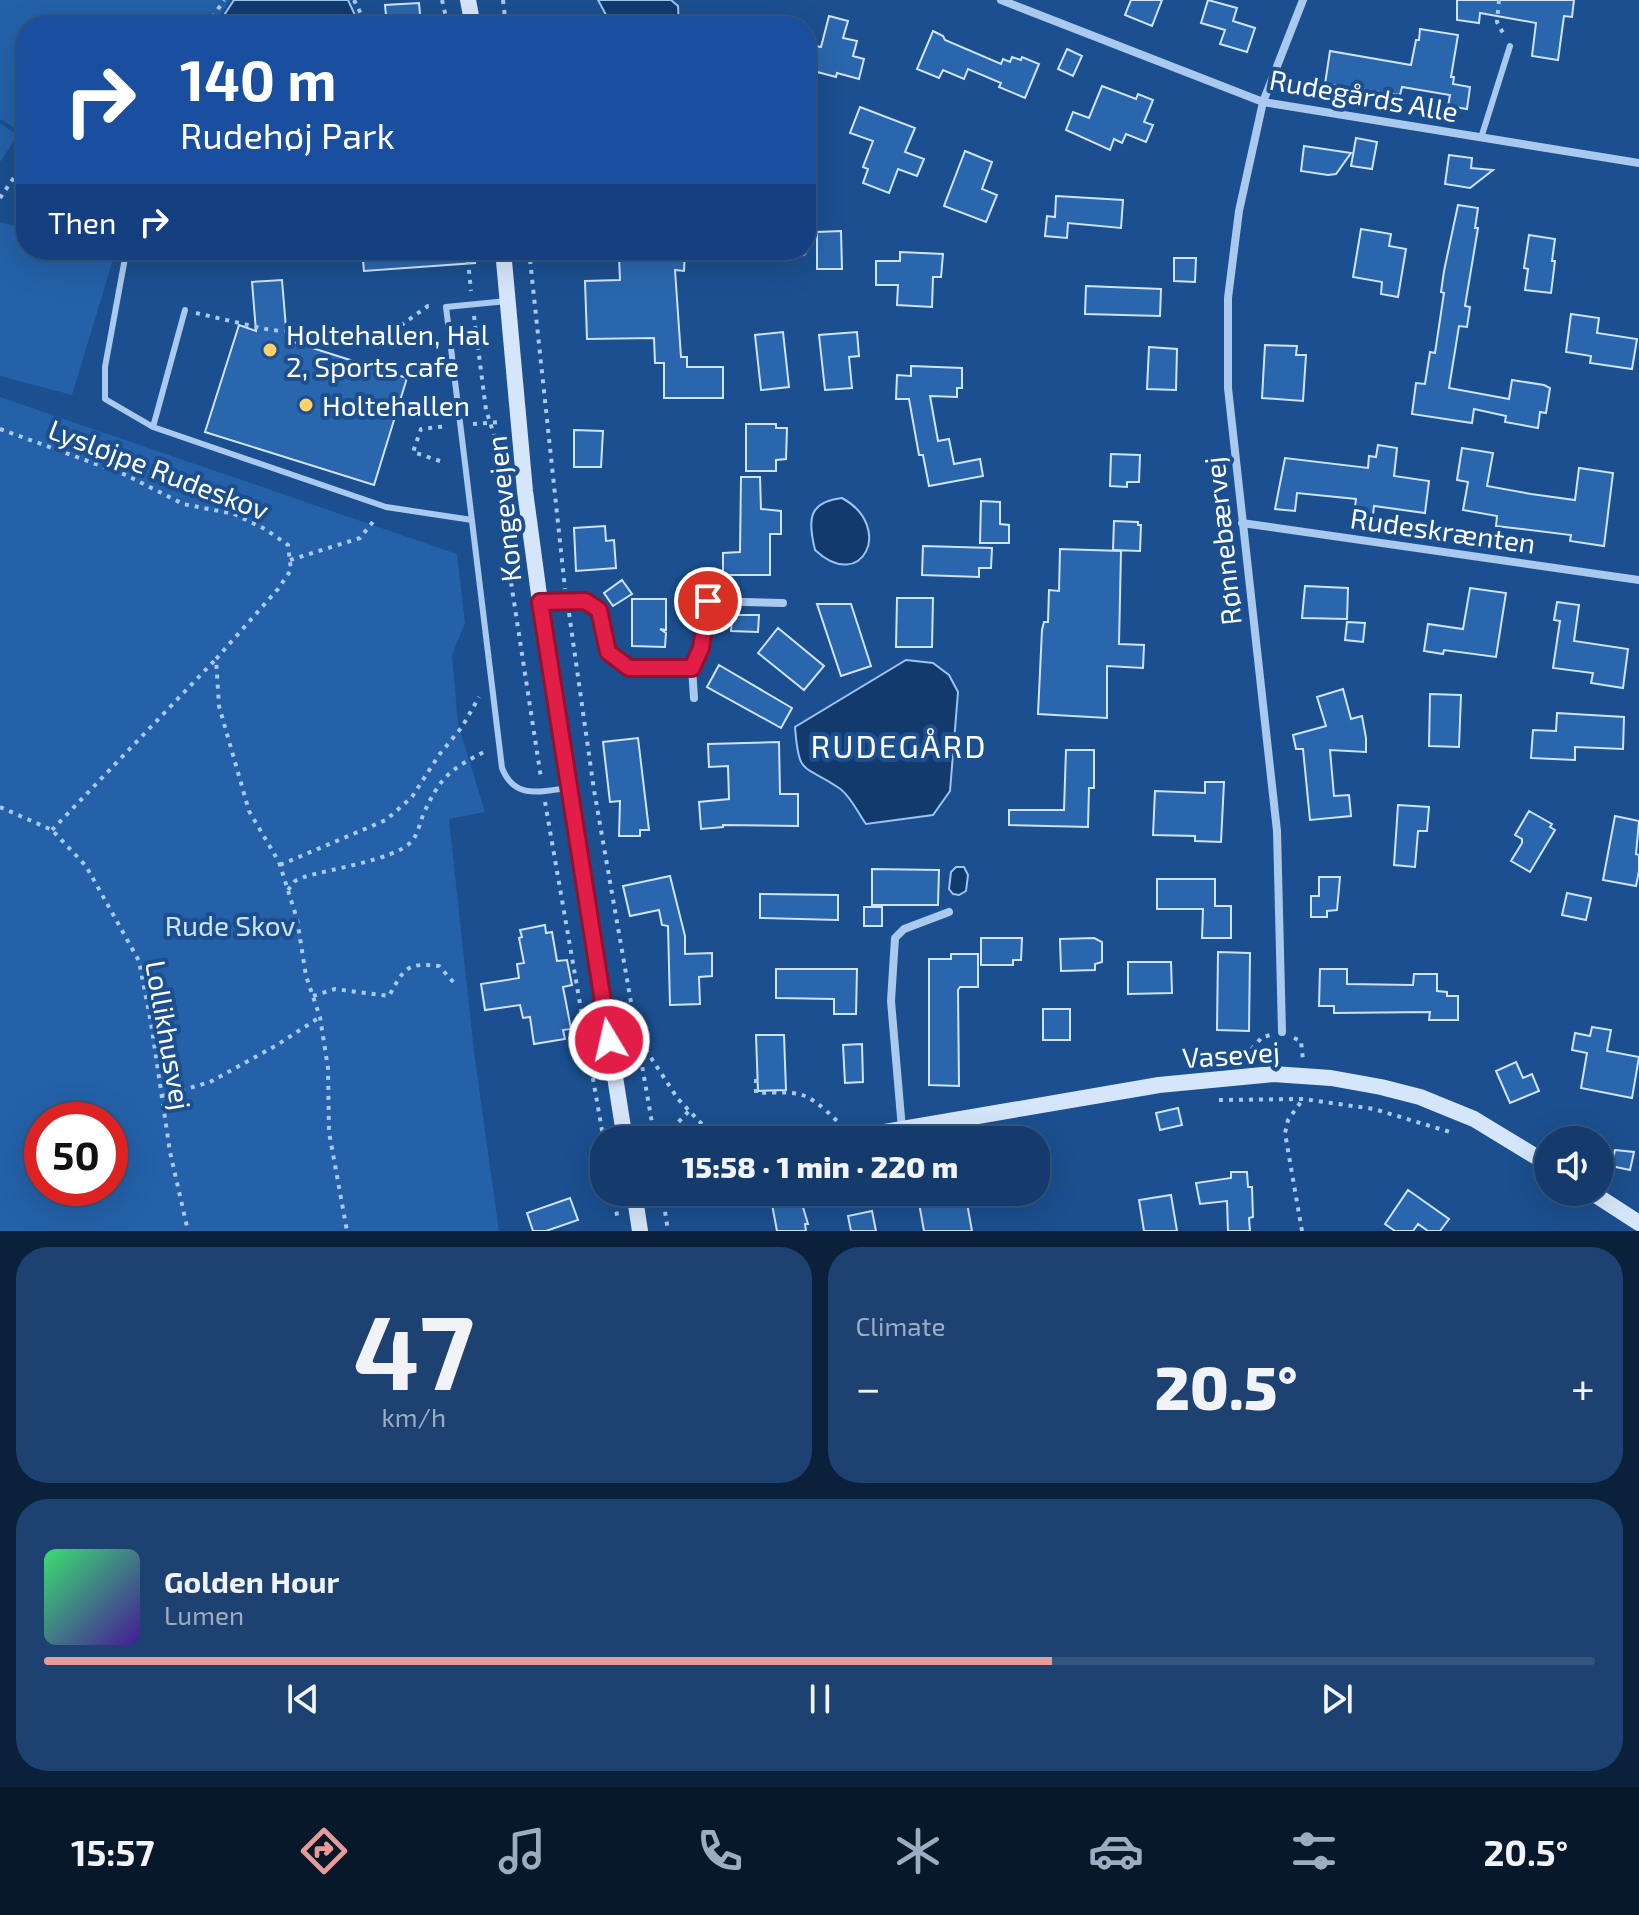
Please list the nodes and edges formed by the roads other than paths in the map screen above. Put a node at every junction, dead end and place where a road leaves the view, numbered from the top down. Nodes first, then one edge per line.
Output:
1 (1001, 0) edge
2 (1303, 0) edge
3 (1510, 46) road end
4 (1263, 102) junction
5 (1481, 138) junction
6 (1639, 163) edge
7 (125, 260) edge
8 (504, 260) edge
9 (507, 301) junction
10 (185, 310) road end
11 (153, 427) junction
12 (472, 520) junction
13 (1242, 523) junction
14 (1639, 580) edge
15 (540, 602) junction
16 (783, 603) dead end
17 (692, 668) junction
18 (694, 698) dead end
19 (567, 788) junction
20 (949, 912) dead end
21 (1282, 1032) road end
22 (623, 1126) edge
23 (902, 1126) edge
24 (925, 1126) edge
25 (1534, 1155) edge
26 (636, 1206) edge
27 (1613, 1206) edge
28 (1639, 1223) edge
29 (640, 1231) edge

1 - 4 street, Rudegårds Alle
2 - 4 street, Rønnebærvej
3 - 5 lane
4 - 5 street, Rudegårds Alle
4 - 13 street, Rønnebærvej
5 - 6 street, Rudegårds Alle
7 - 11 lane
8 - 9 main road, Kongevejen
9 - 12 lane
9 - 15 main road, Kongevejen
10 - 11 lane
11 - 12 lane
12 - 19 lane
13 - 14 street, Rudeskrænten
13 - 21 street, Rønnebærvej
15 - 17 street
15 - 19 main road, Kongevejen
16 - 17 street
17 - 18 street
19 - 22 main road, Kongevejen
20 - 23 street
24 - 25 main road, Vasevej
26 - 29 main road
27 - 28 main road

